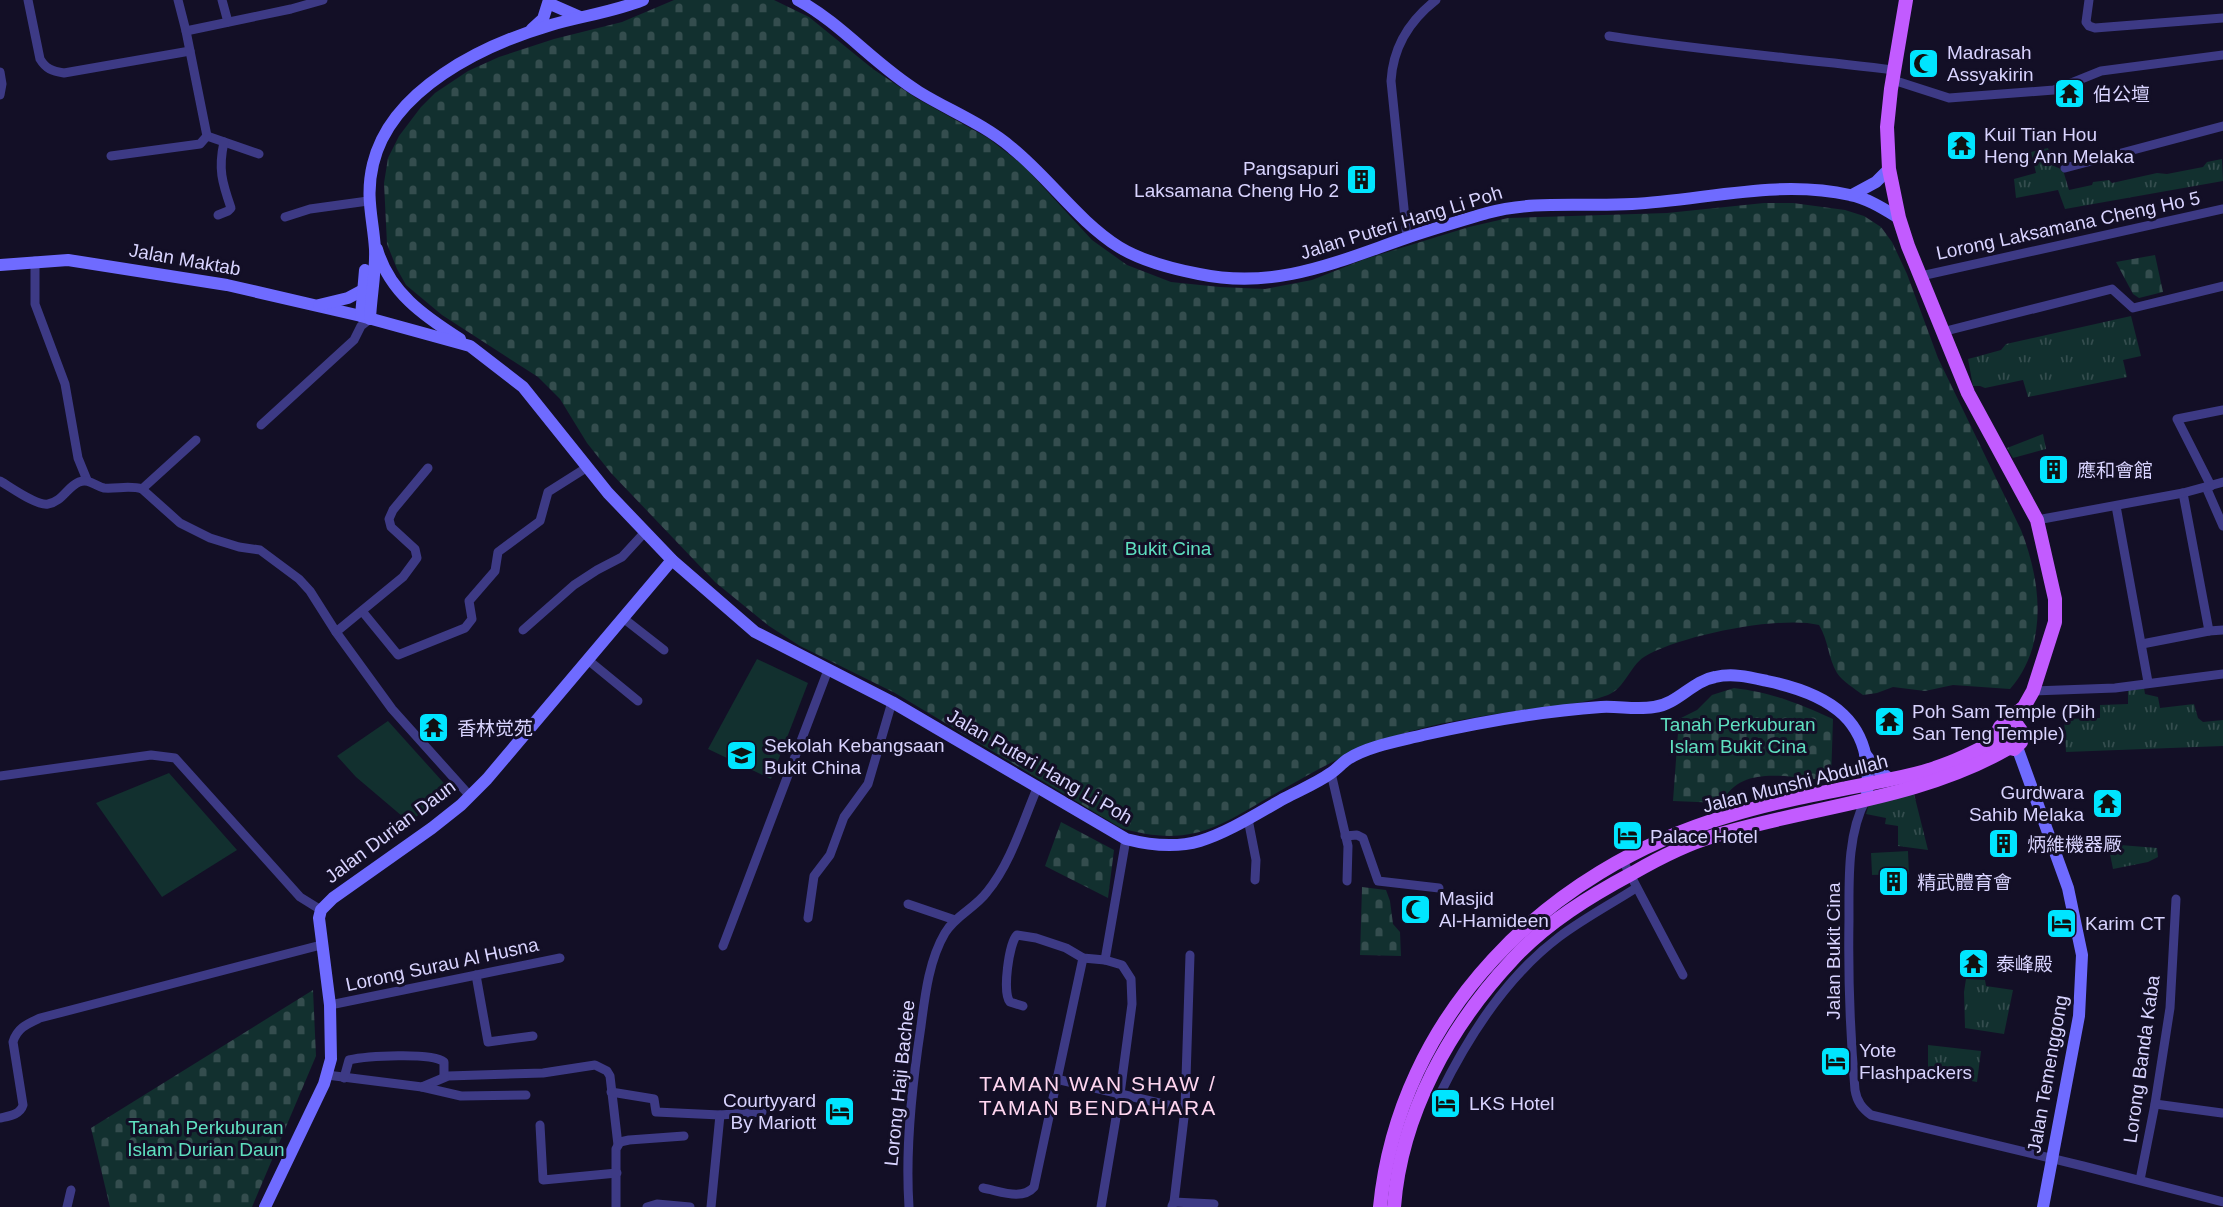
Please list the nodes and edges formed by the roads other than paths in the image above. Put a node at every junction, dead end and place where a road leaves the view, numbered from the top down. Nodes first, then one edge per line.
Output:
1 (28, 0) edge
2 (178, 0) edge
3 (222, 0) edge
4 (323, 0) edge
5 (643, 0) edge
6 (798, 0) edge
7 (1436, 0) edge
8 (1906, 0) edge
9 (2089, 0) edge
10 (548, 2) edge
11 (290, 5) edge
12 (815, 5) edge
13 (580, 17) junction
14 (2223, 18) edge
15 (228, 22) junction
16 (554, 24) junction
17 (186, 31) junction
18 (529, 32) junction
19 (1609, 36) dead end
20 (190, 51) junction
21 (2223, 55) edge
22 (0, 72) edge
23 (1893, 75) junction
24 (0, 95) edge
25 (2223, 125) edge
26 (207, 136) junction
27 (224, 142) junction
28 (259, 154) dead end
29 (111, 156) dead end
30 (2065, 168) dead end
31 (1889, 169) junction
32 (1852, 195) junction
33 (368, 201) junction
34 (2223, 209) edge
35 (218, 215) dead end
36 (285, 217) dead end
37 (1899, 218) junction
38 (372, 232) junction
39 (1407, 238) junction
40 (35, 261) junction
41 (0, 265) edge
42 (1921, 276) junction
43 (2223, 286) edge
44 (363, 290) junction
45 (316, 306) junction
46 (364, 320) junction
47 (1942, 332) junction
48 (470, 346) junction
49 (2223, 410) edge
50 (261, 425) dead end
51 (196, 440) dead end
52 (428, 468) dead end
53 (586, 468) junction
54 (0, 481) edge
55 (87, 481) junction
56 (2223, 482) edge
57 (2208, 486) junction
58 (142, 489) junction
59 (2183, 493) junction
60 (2116, 506) junction
61 (2037, 520) junction
62 (2223, 526) edge
63 (645, 531) junction
64 (672, 560) junction
65 (362, 611) junction
66 (623, 618) junction
67 (523, 630) dead end
68 (2209, 631) junction
69 (2223, 631) edge
70 (336, 632) junction
71 (2142, 643) junction
72 (664, 650) dead end
73 (588, 660) junction
74 (828, 670) junction
75 (2223, 674) edge
76 (2148, 682) junction
77 (2033, 691) junction
78 (638, 701) dead end
79 (892, 702) junction
80 (2024, 707) junction
81 (2004, 724) junction
82 (2022, 732) junction
83 (2007, 746) junction
84 (1865, 754) junction
85 (1331, 773) junction
86 (0, 776) edge
87 (1890, 779) junction
88 (1038, 786) junction
89 (1867, 791) junction
90 (470, 796) junction
91 (1248, 819) junction
92 (1345, 836) junction
93 (1126, 839) junction
94 (1626, 867) junction
95 (1255, 880) dead end
96 (1347, 881) dead end
97 (1439, 888) dead end
98 (1636, 888) junction
99 (2176, 900) dead end
100 (908, 904) dead end
101 (321, 910) junction
102 (808, 918) dead end
103 (955, 920) junction
104 (321, 945) junction
105 (723, 946) dead end
106 (1189, 955) dead end
107 (560, 957) dead end
108 (1083, 958) junction
109 (1105, 960) junction
110 (476, 975) junction
111 (1683, 975) dead end
112 (330, 1005) junction
113 (1023, 1006) dead end
114 (533, 1036) dead end
115 (327, 1075) junction
116 (444, 1076) junction
117 (344, 1077) junction
118 (1056, 1079) junction
119 (422, 1087) junction
120 (611, 1092) junction
121 (1120, 1094) junction
122 (1440, 1094) dead end
123 (526, 1095) dead end
124 (2155, 1104) junction
125 (1185, 1109) junction
126 (762, 1112) dead end
127 (2222, 1113) edge
128 (720, 1115) junction
129 (0, 1118) edge
130 (540, 1125) dead end
131 (684, 1136) dead end
132 (618, 1145) junction
133 (2052, 1159) junction
134 (617, 1173) junction
135 (2140, 1181) junction
136 (983, 1188) dead end
137 (71, 1189) dead end
138 (2223, 1202) edge
139 (1214, 1204) dead end
140 (1172, 1205) edge
141 (66, 1207) edge
142 (265, 1207) edge
143 (616, 1207) edge
144 (647, 1207) edge
145 (690, 1207) edge
146 (711, 1207) edge
147 (909, 1207) edge
148 (1101, 1207) edge
149 (1380, 1207) edge
150 (1394, 1207) edge
151 (2043, 1207) edge

1 - 20 street
2 - 17 street
3 - 15 street
4 - 11 street
5 - 13 street
6 - 12 street, Jalan Puteri Hang Li Poh
7 - 39 street
8 - 23 main road
9 - 14 street
10 - 13 street
10 - 16 street
10 - 18 street
11 - 15 street
12 - 39 street, Jalan Puteri Hang Li Poh
13 - 16 street
15 - 17 street
16 - 18 street
17 - 20 street
18 - 33 street
19 - 23 street
20 - 26 street
21 - 23 street
22 - 24 street
23 - 31 main road
25 - 30 street
26 - 27 street
26 - 29 street
27 - 28 street
27 - 35 street
31 - 32 street
31 - 37 main road
32 - 37 street, Jalan Puteri Hang Li Poh
32 - 39 street, Jalan Puteri Hang Li Poh
33 - 36 street
33 - 38 street
34 - 42 street, Lorong Laksamana Cheng Ho 5
37 - 42 main road
38 - 44 street
38 - 46 street
38 - 48 street
40 - 41 street, Jalan Maktab
40 - 45 street, Jalan Maktab
40 - 55 street
42 - 47 main road
43 - 47 street
44 - 45 street
44 - 46 street
45 - 46 street, Jalan Maktab
46 - 48 street, Jalan Puteri Hang Li Poh
46 - 50 street
47 - 61 main road
48 - 53 street, Jalan Puteri Hang Li Poh
49 - 57 street
51 - 58 street
52 - 65 street
53 - 63 street, Jalan Puteri Hang Li Poh
53 - 65 street
54 - 55 street
55 - 58 street
56 - 57 street
57 - 59 street
57 - 62 street
58 - 70 street
59 - 60 street
59 - 68 street
60 - 61 street
60 - 71 street
61 - 77 main road
63 - 64 street, Jalan Puteri Hang Li Poh
63 - 67 street
64 - 66 street, Jalan Durian Daun
64 - 74 street, Jalan Puteri Hang Li Poh
65 - 70 street
66 - 72 street
66 - 73 street, Jalan Durian Daun
68 - 69 street
68 - 71 street
70 - 90 street
71 - 76 street
73 - 78 street
73 - 90 street, Jalan Durian Daun
74 - 79 street, Jalan Puteri Hang Li Poh
74 - 105 street
75 - 76 street
76 - 77 street
77 - 80 main road
79 - 88 street, Jalan Puteri Hang Li Poh
79 - 102 street
80 - 81 main road
80 - 82 main road
81 - 82 main road
81 - 83 main road
82 - 83 main road
83 - 87 main road, Jalan Munshi Abdullah
83 - 89 main road, Jalan Munshi Abdullah
83 - 133 street, Jalan Temenggong
84 - 85 street, Jalan Puteri Hang Li Poh
84 - 87 street
84 - 89 street, Jalan Puteri Hang Li Poh
85 - 91 street, Jalan Puteri Hang Li Poh
85 - 92 street
86 - 101 street, Jalan Durian Daun
87 - 89 main road, Jalan Munshi Abdullah
88 - 93 street, Jalan Puteri Hang Li Poh
88 - 103 street, Lorong Haji Bachee
89 - 94 main road, Jalan Munshi Abdullah
89 - 133 street, Jalan Bukit Cina
90 - 101 street, Jalan Durian Daun
91 - 93 street, Jalan Puteri Hang Li Poh
91 - 95 street
92 - 96 street
92 - 97 street
93 - 109 street
94 - 98 street
94 - 149 main road, Jalan Munshi Abdullah
94 - 150 main road, Jalan Munshi Abdullah
98 - 111 street
98 - 122 street
99 - 124 street, Lorong Banda Kaba
100 - 103 street
101 - 104 street, Jalan Durian Daun
103 - 147 street, Lorong Haji Bachee
104 - 112 street, Jalan Durian Daun
104 - 129 street
106 - 125 street
107 - 110 street, Lorong Surau Al Husna
108 - 109 street
108 - 113 street
108 - 118 street
109 - 121 street
110 - 112 street, Lorong Surau Al Husna
110 - 114 street
112 - 115 street, Jalan Durian Daun
115 - 117 street
115 - 142 street, Jalan Durian Daun
116 - 117 street
116 - 119 street
116 - 120 street
117 - 119 street
118 - 121 street
118 - 136 street
119 - 123 street
120 - 128 street
120 - 132 street
121 - 125 street
121 - 148 street
124 - 127 street
124 - 135 street, Lorong Banda Kaba
125 - 140 street
126 - 128 street
128 - 146 street
130 - 134 street
131 - 132 street
132 - 134 street
133 - 135 street
133 - 151 street, Jalan Temenggong
134 - 143 street
135 - 138 street
137 - 141 street
139 - 140 street
144 - 145 street

